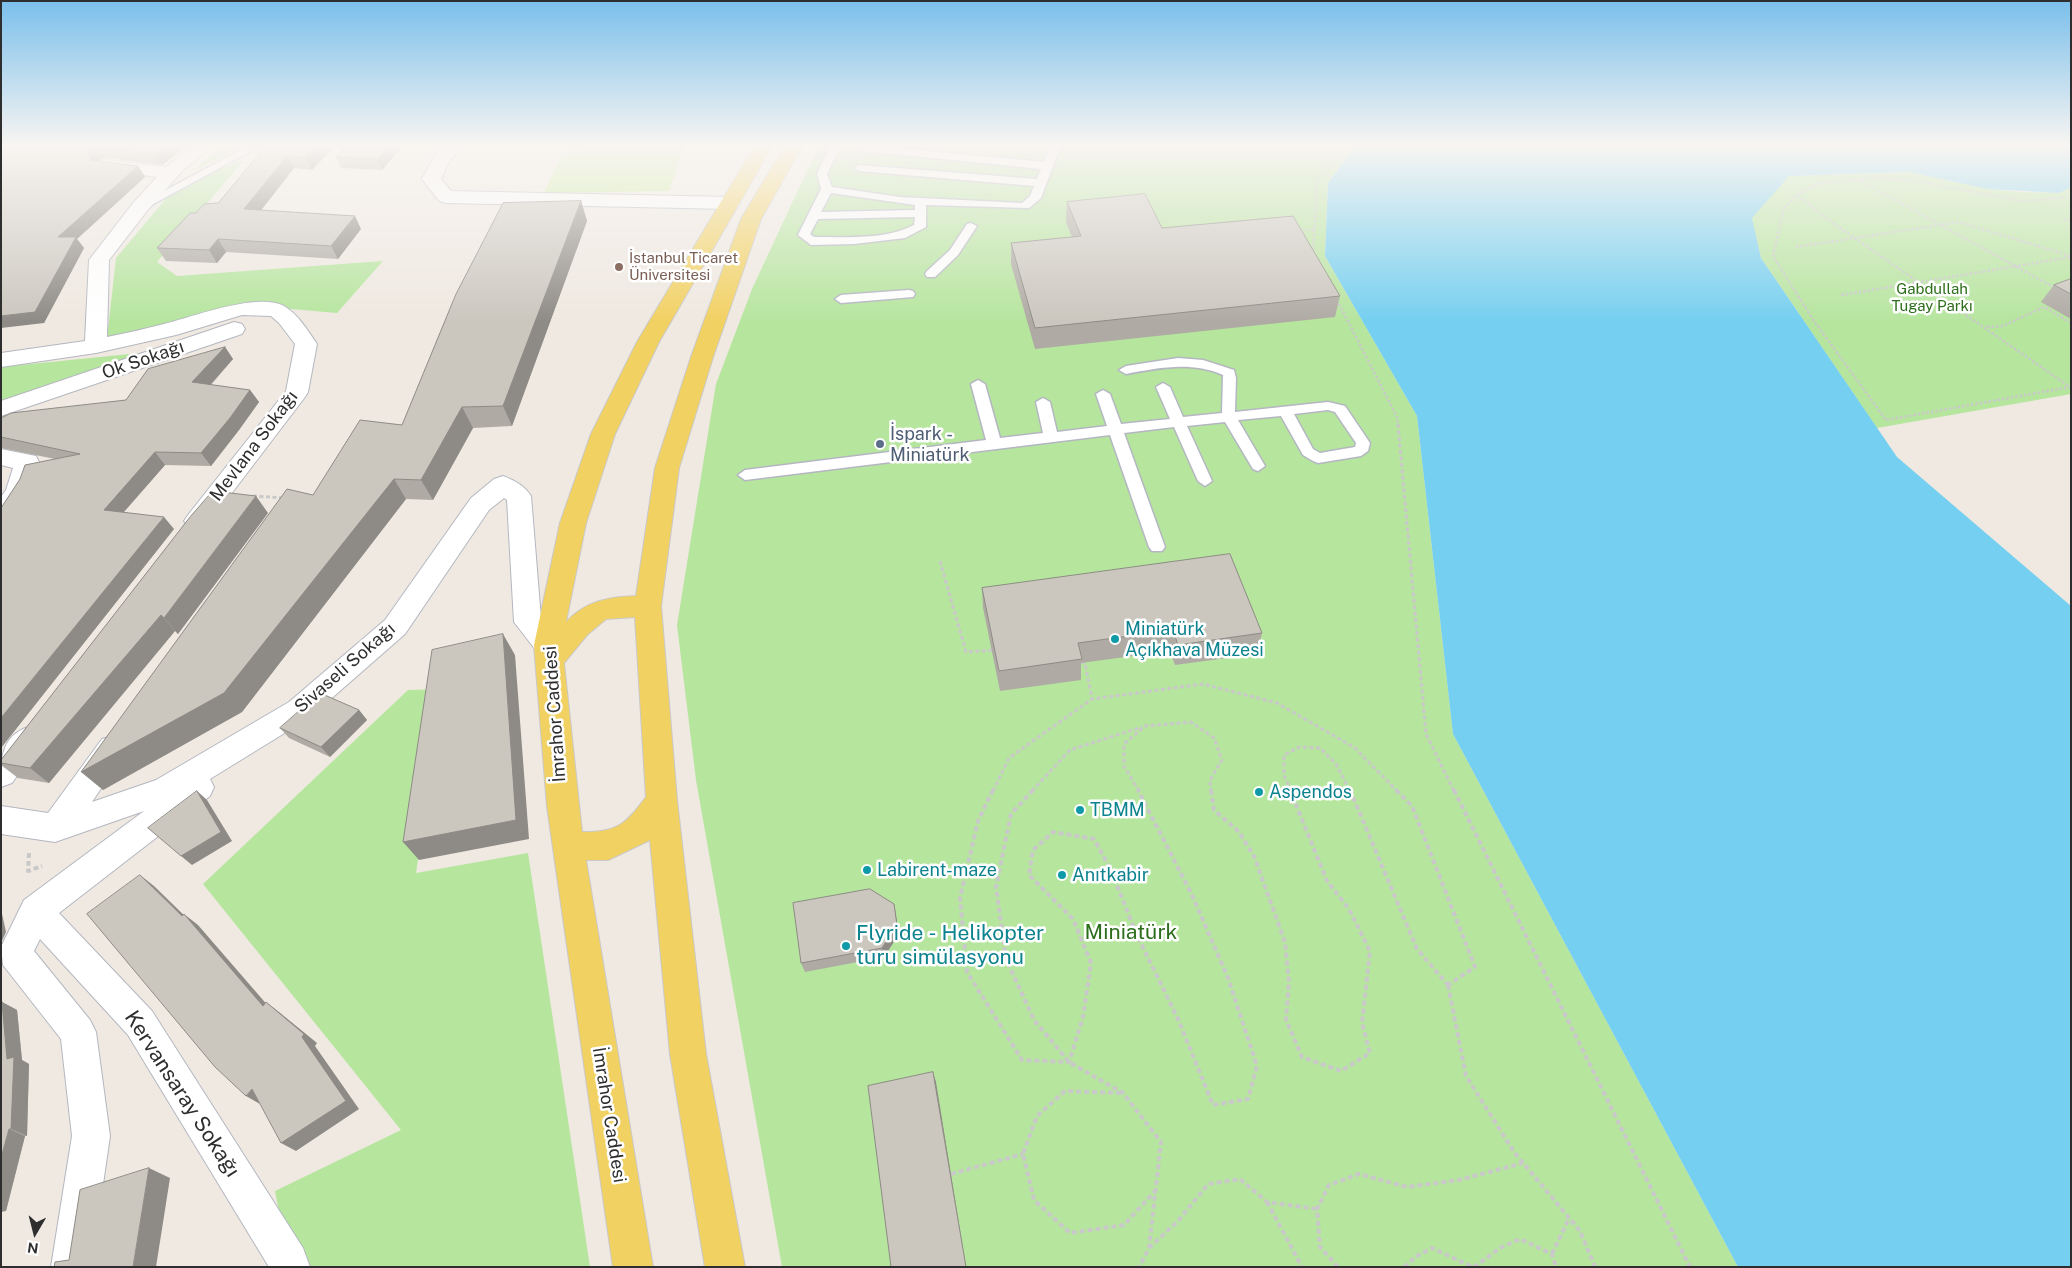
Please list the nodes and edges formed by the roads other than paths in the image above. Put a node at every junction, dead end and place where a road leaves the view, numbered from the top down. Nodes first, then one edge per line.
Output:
1 (143, 204) edge
2 (145, 204) edge
3 (729, 204) edge
4 (760, 204) edge
5 (820, 204) edge
6 (921, 204) edge
7 (987, 204) edge
8 (1027, 204) edge
9 (140, 207) junction
10 (922, 214) junction
11 (814, 216) junction
12 (971, 226) dead end
13 (696, 260) junction
14 (736, 260) junction
15 (931, 274) dead end
16 (909, 294) dead end
17 (841, 299) dead end
18 (287, 318) junction
19 (96, 346) junction
20 (1, 360) edge
21 (1126, 370) dead end
22 (978, 384) dead end
23 (1163, 387) dead end
24 (1103, 394) dead end
25 (1043, 402) dead end
26 (1, 409) edge
27 (1285, 411) junction
28 (1229, 416) junction
29 (1177, 422) junction
30 (1115, 429) junction
31 (1051, 437) junction
32 (994, 443) junction
33 (1, 457) edge
34 (1258, 466) dead end
35 (745, 474) dead end
36 (1205, 481) dead end
37 (1, 517) edge
38 (182, 541) edge
39 (1157, 547) dead end
40 (648, 606) junction
41 (548, 653) junction
42 (299, 710) junction
43 (44, 720) edge
44 (131, 724) edge
45 (1, 774) edge
46 (662, 800) junction
47 (1, 820) edge
48 (55, 828) junction
49 (568, 846) junction
50 (36, 911) junction
51 (71, 1267) edge
52 (290, 1267) edge
53 (633, 1267) edge
54 (725, 1267) edge

1 - 9 street
2 - 9 lane
3 - 13 main road, İmrahor Caddesi
4 - 14 main road
5 - 11 lane
6 - 10 lane
7 - 8 lane
9 - 19 street
10 - 11 lane
10 - 11 lane
12 - 15 lane
13 - 14 main road
13 - 41 main road, İmrahor Caddesi
14 - 40 main road
16 - 17 lane
18 - 19 street
18 - 26 street, Ok Sokağı
18 - 38 street, Mevlana Sokağı
19 - 20 street
21 - 28 lane
22 - 32 lane
23 - 29 lane
24 - 30 lane
25 - 31 lane
27 - 27 lane
27 - 28 lane
28 - 29 lane
28 - 34 lane
29 - 30 lane
29 - 36 lane
30 - 31 lane
30 - 39 lane
31 - 32 lane
32 - 35 lane
33 - 37 street
40 - 41 main road
40 - 46 main road
41 - 42 street, Sivaseli Sokağı
41 - 49 main road, İmrahor Caddesi
42 - 48 street, Sivaseli Sokağı
42 - 50 street
43 - 45 street
44 - 48 street
46 - 49 main road
46 - 54 main road
47 - 48 street, Sivaseli Sokağı
49 - 53 main road, İmrahor Caddesi
50 - 51 street
50 - 52 street, Kervansaray Sokağı

